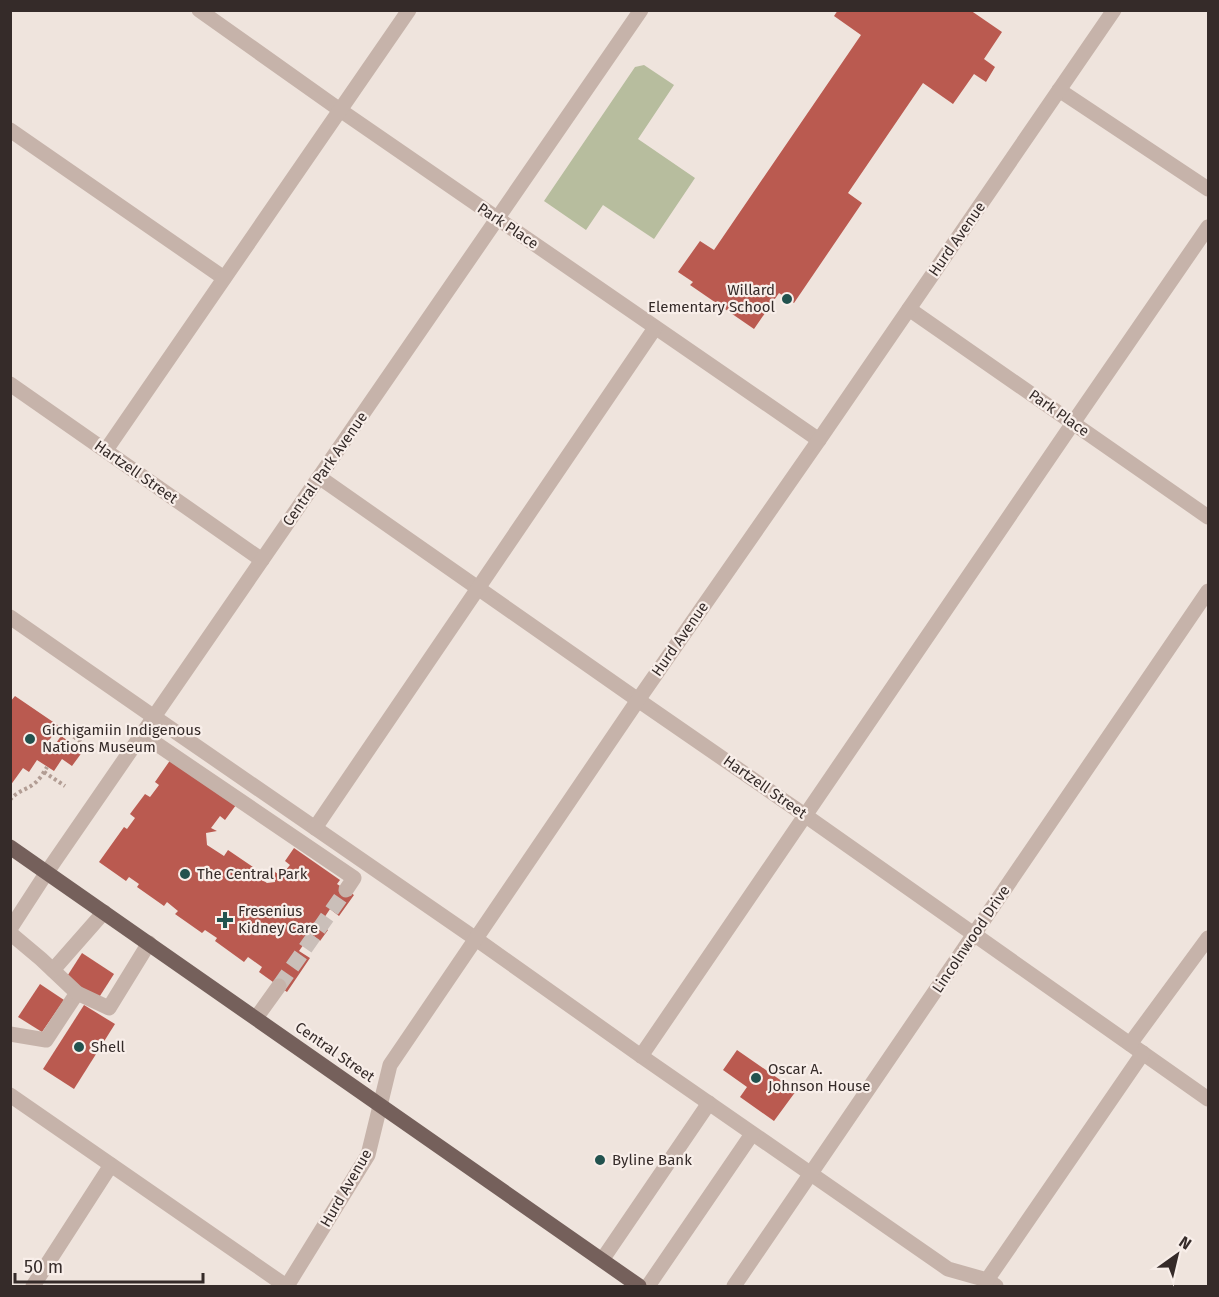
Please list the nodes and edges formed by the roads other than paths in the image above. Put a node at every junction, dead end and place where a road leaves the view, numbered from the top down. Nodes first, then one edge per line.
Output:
1 (199, 10) edge
2 (409, 10) edge
3 (641, 10) edge
4 (1114, 10) edge
5 (1059, 90) junction
6 (340, 110) junction
7 (10, 130) edge
8 (1209, 189) edge
9 (498, 219) junction
10 (1209, 227) edge
11 (224, 278) junction
12 (909, 309) junction
13 (656, 328) junction
14 (10, 384) edge
15 (1073, 423) junction
16 (819, 440) junction
17 (106, 450) junction
18 (320, 477) junction
19 (1209, 517) edge
20 (262, 560) junction
21 (479, 589) junction
22 (1209, 591) edge
23 (10, 617) edge
24 (638, 700) junction
25 (154, 717) junction
26 (142, 734) junction
27 (806, 816) junction
28 (315, 828) junction
29 (10, 847) edge
30 (47, 872) junction
31 (346, 890) dead end
32 (104, 912) junction
33 (10, 929) edge
34 (10, 933) edge
35 (974, 935) junction
36 (476, 939) junction
37 (1209, 939) edge
38 (149, 943) junction
39 (53, 970) junction
40 (279, 986) tunnel mouth
41 (77, 993) junction
42 (256, 1018) junction
43 (10, 1034) edge
44 (1130, 1044) junction
45 (1143, 1053) junction
46 (641, 1056) junction
47 (10, 1095) edge
48 (1209, 1099) edge
49 (709, 1103) junction
50 (380, 1104) junction
51 (752, 1134) junction
52 (111, 1165) junction
53 (811, 1174) junction
54 (602, 1260) junction
55 (991, 1283) edge
56 (638, 1286) edge
57 (33, 1287) edge
58 (286, 1287) edge
59 (734, 1287) edge

1 - 6 street, Park Place
2 - 6 street
3 - 9 street, Central Park Avenue
4 - 5 street, Hurd Avenue
5 - 8 street
5 - 12 street, Hurd Avenue
6 - 9 street, Park Place
6 - 11 street
7 - 11 street
9 - 13 street, Park Place
9 - 18 street, Central Park Avenue
10 - 15 street
11 - 17 street
12 - 15 street, Park Place
12 - 16 street, Hurd Avenue
13 - 16 street, Park Place
13 - 21 street
14 - 17 street, Hartzell Street
15 - 19 street, Park Place
15 - 27 street
16 - 24 street, Hurd Avenue
17 - 20 street, Hartzell Street
18 - 20 street, Central Park Avenue
18 - 21 street, Hartzell Street
20 - 25 street, Central Park Avenue
21 - 24 street, Hartzell Street
21 - 28 street
22 - 35 street, Lincolnwood Drive
23 - 25 street
24 - 27 street, Hartzell Street
24 - 36 street, Hurd Avenue
25 - 26 street, Central Park Avenue
25 - 28 street
26 - 30 street, Central Park Avenue
26 - 31 street
27 - 35 street, Hartzell Street
27 - 46 street
28 - 36 street
29 - 30 main road, Central Street
30 - 32 main road, Central Street
30 - 33 street, Central Park Avenue
32 - 38 main road, Central Street
32 - 39 street
34 - 39 street
35 - 44 street, Hartzell Street
35 - 53 street, Lincolnwood Drive
36 - 46 street
36 - 50 street, Hurd Avenue
37 - 44 street
38 - 41 street
38 - 42 main road, Central Street
39 - 41 street
40 - 42 street
41 - 43 street
42 - 50 main road, Central Street
44 - 45 street, Hartzell Street
45 - 48 street, Hartzell Street
45 - 55 street
46 - 49 street
47 - 52 street
49 - 51 street
49 - 54 street
50 - 54 main road, Central Street
50 - 58 street, Hurd Avenue
51 - 53 street
51 - 56 street
52 - 57 street
52 - 58 street
53 - 55 street
53 - 59 street, Lincolnwood Drive
54 - 56 main road, Central Street

